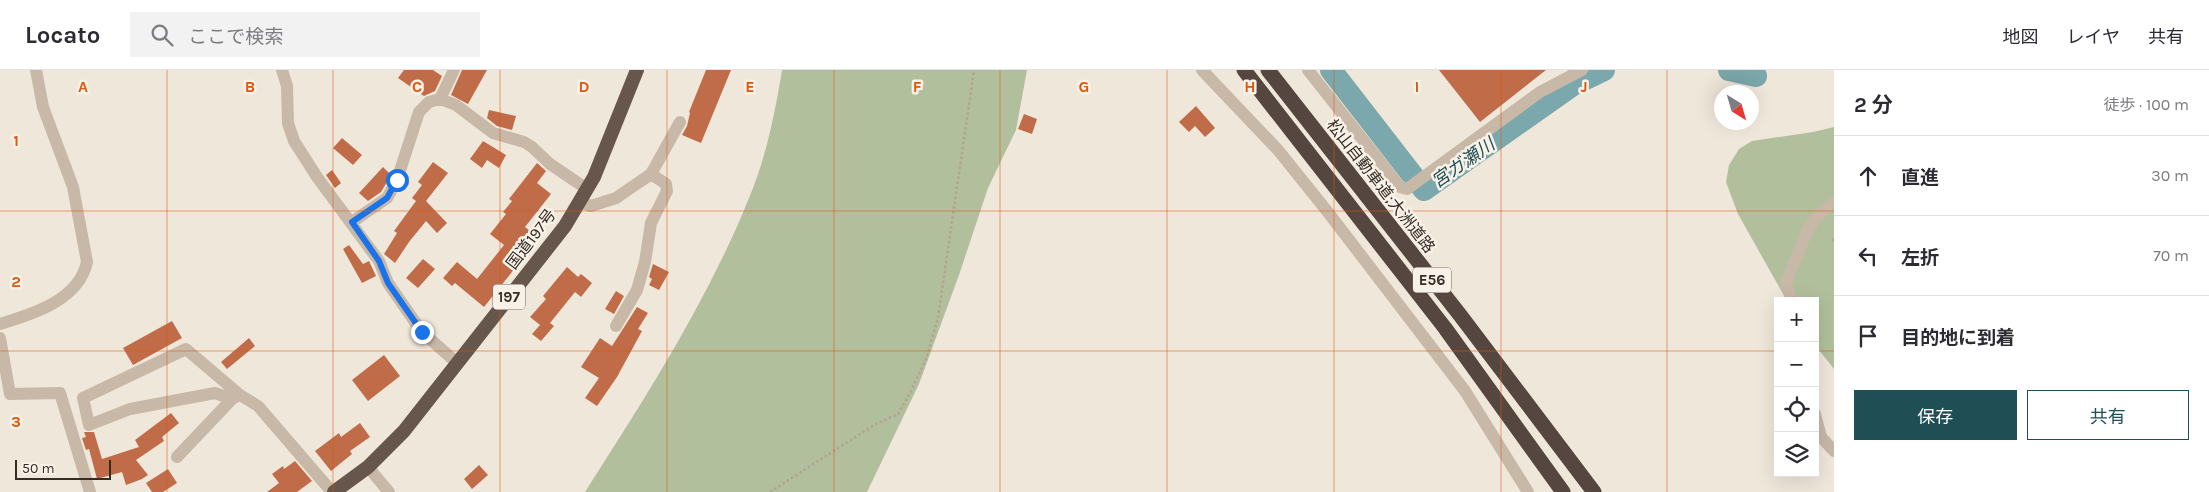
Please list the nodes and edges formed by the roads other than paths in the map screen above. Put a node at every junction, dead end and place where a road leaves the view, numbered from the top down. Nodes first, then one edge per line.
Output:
1 (36, 70) edge
2 (282, 70) edge
3 (454, 70) edge
4 (637, 70) edge
5 (1202, 70) edge
6 (1244, 70) edge
7 (1268, 70) edge
8 (1308, 70) edge
9 (1582, 70) edge
10 (440, 99) junction
11 (680, 122) dead end
12 (651, 174) junction
13 (587, 189) junction
14 (579, 202) junction
15 (1834, 202) edge
16 (352, 222) junction
17 (1791, 297) edge
18 (0, 324) edge
19 (616, 326) dead end
20 (0, 338) edge
21 (456, 363) junction
22 (236, 397) junction
23 (1819, 429) edge
24 (1834, 451) edge
25 (177, 456) dead end
26 (368, 466) junction
27 (90, 492) edge
28 (333, 492) edge
29 (389, 492) edge
30 (1528, 492) edge
31 (1564, 492) edge
32 (1594, 492) edge

1 - 18 street
2 - 16 street
3 - 10 street
4 - 13 highway, 国道197号 / 197
5 - 30 street
6 - 31 highway, E56
7 - 32 highway, 松山自動車道;大洲道路 / E56
8 - 9 street
10 - 13 street
10 - 16 street
11 - 12 street
12 - 14 street
12 - 19 street
13 - 14 highway, 国道197号 / 197
14 - 21 highway, 国道197号 / 197
15 - 17 street
16 - 21 street
20 - 27 street
21 - 26 highway, 国道197号 / 197
22 - 22 street
22 - 25 street
22 - 28 street
23 - 24 street
26 - 28 highway, 国道197号 / 197
26 - 29 street

